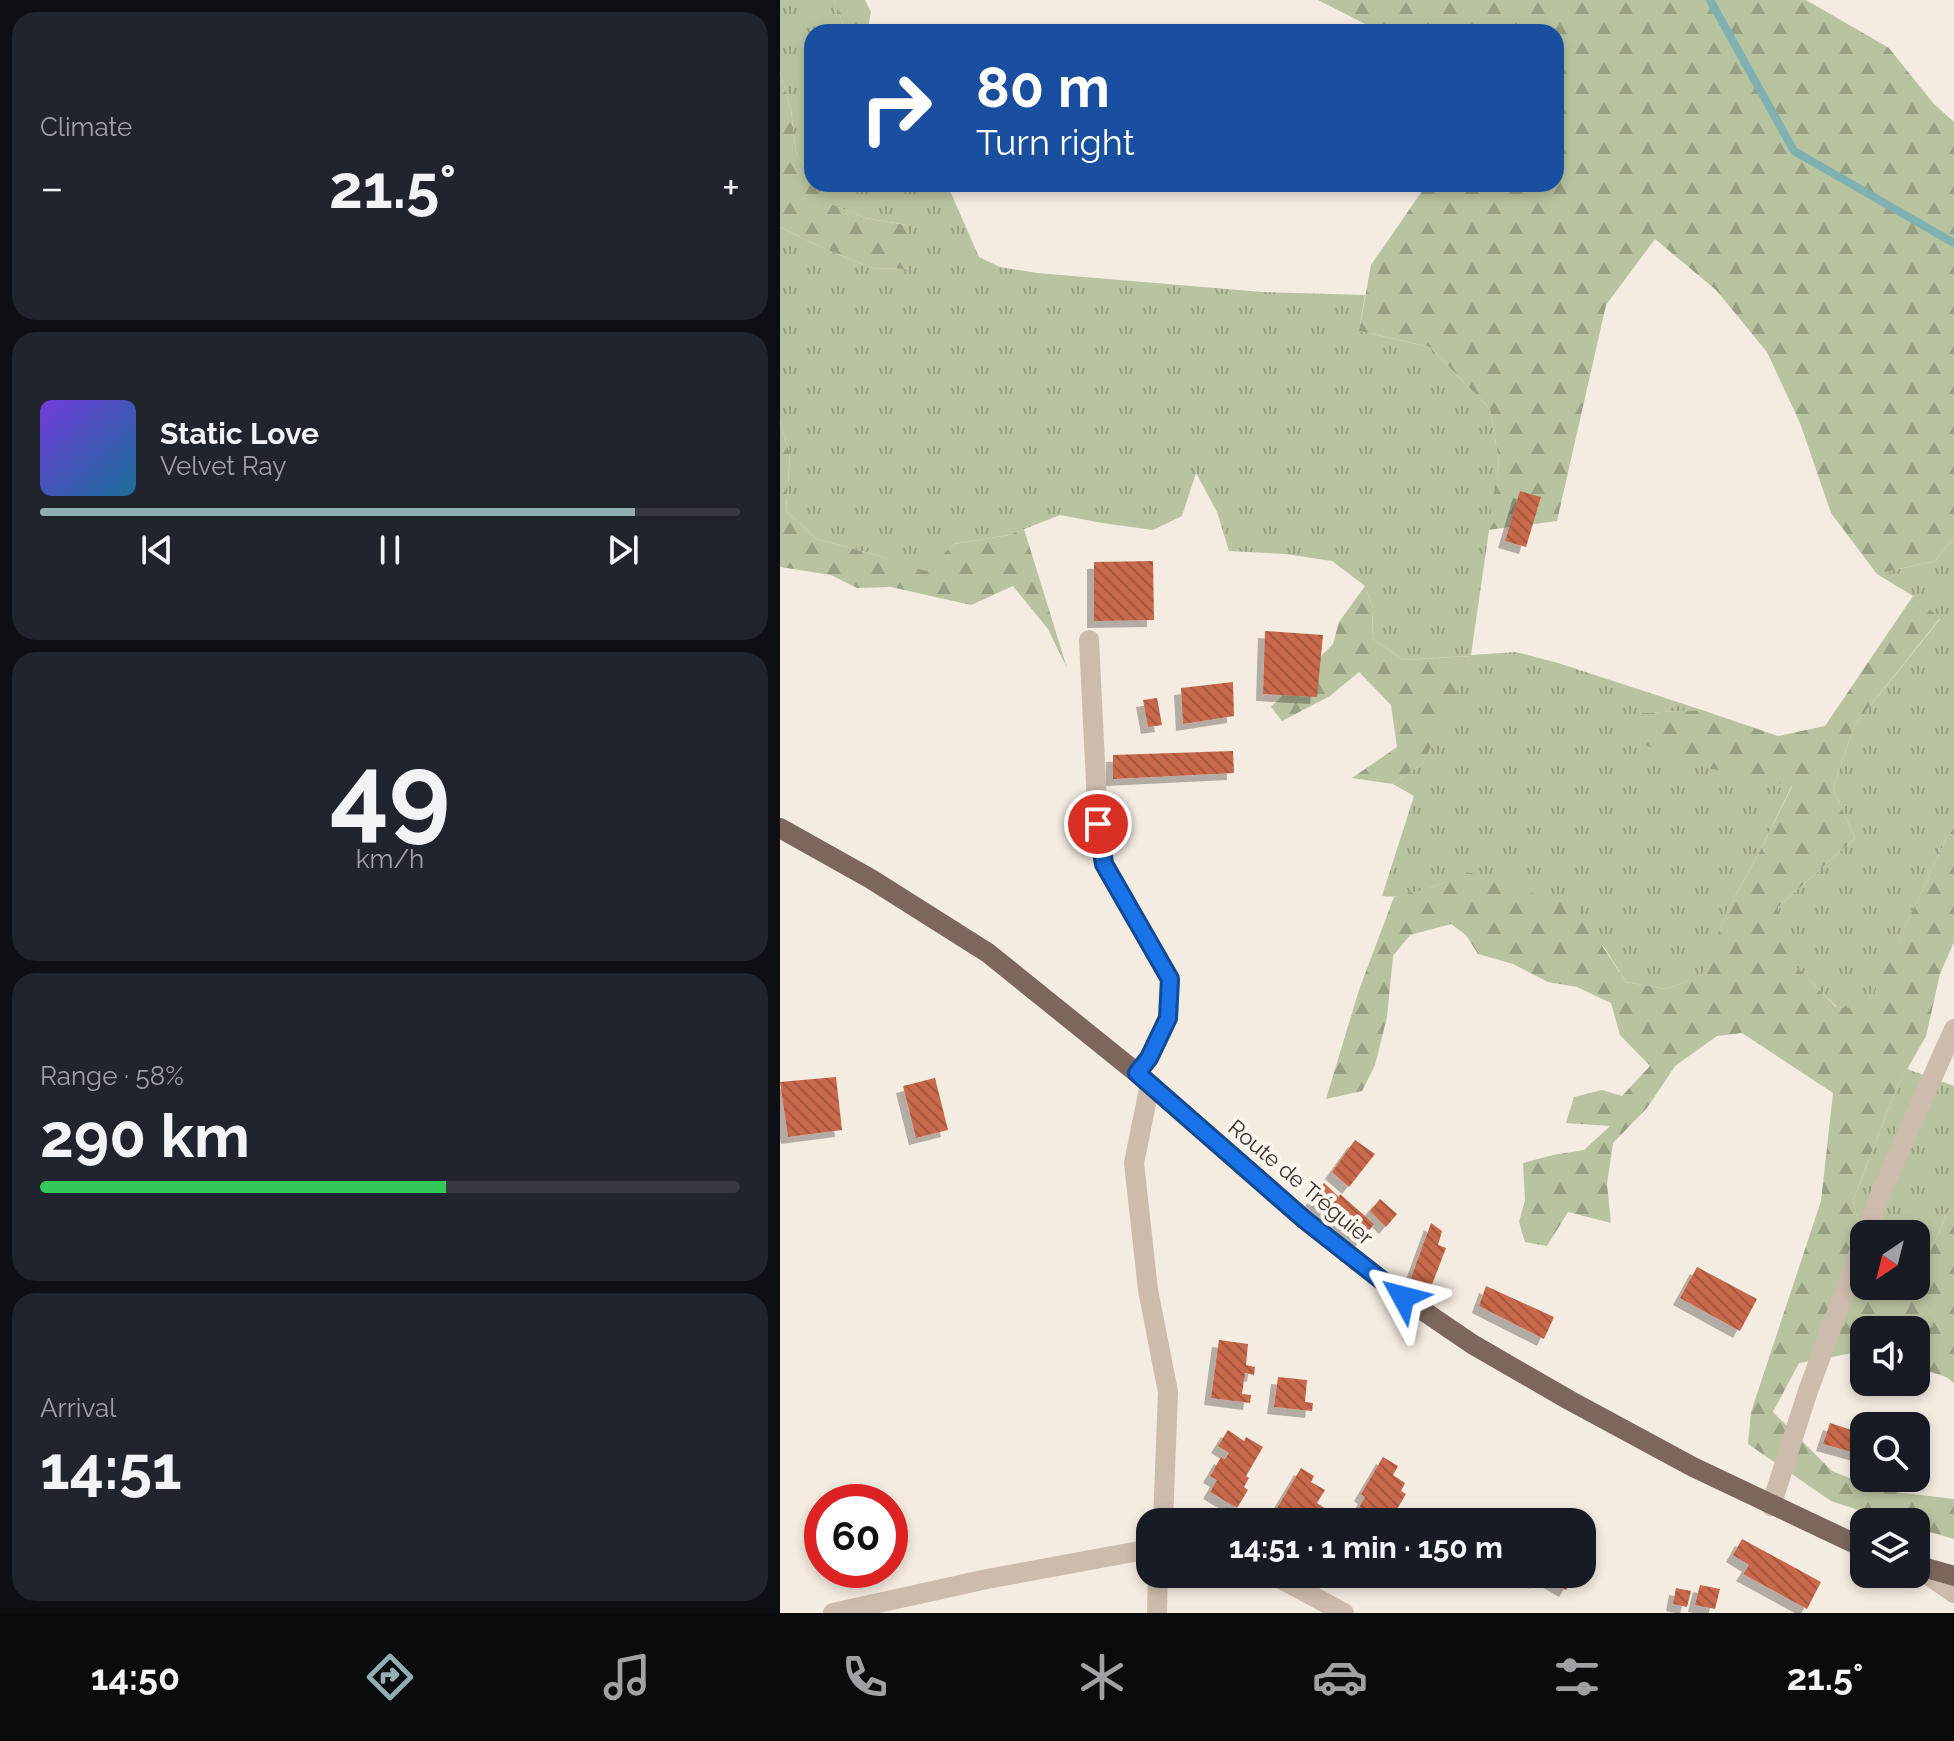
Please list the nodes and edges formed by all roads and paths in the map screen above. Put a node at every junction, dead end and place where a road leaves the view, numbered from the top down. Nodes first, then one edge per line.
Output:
1 (1089, 640) dead end
2 (780, 828) edge
3 (1954, 1029) edge
4 (1143, 1079) junction
5 (1871, 1220) edge
6 (1850, 1277) edge
7 (1771, 1506) junction
8 (1164, 1508) edge
9 (1850, 1542) edge
10 (1136, 1552) edge
11 (1930, 1570) edge
12 (1930, 1576) edge
13 (1954, 1576) edge
14 (1158, 1588) edge
15 (1298, 1588) edge
16 (1954, 1593) edge
17 (833, 1613) edge
18 (1157, 1613) edge
19 (1344, 1613) edge

1 - 4 street
2 - 4 main road, Route de Tréguier
3 - 5 street
4 - 7 main road, Route de Tréguier
4 - 8 street
6 - 7 street
7 - 9 main road, Route de Tréguier
10 - 17 street
11 - 13 main road
12 - 16 street
14 - 18 street
15 - 19 street

